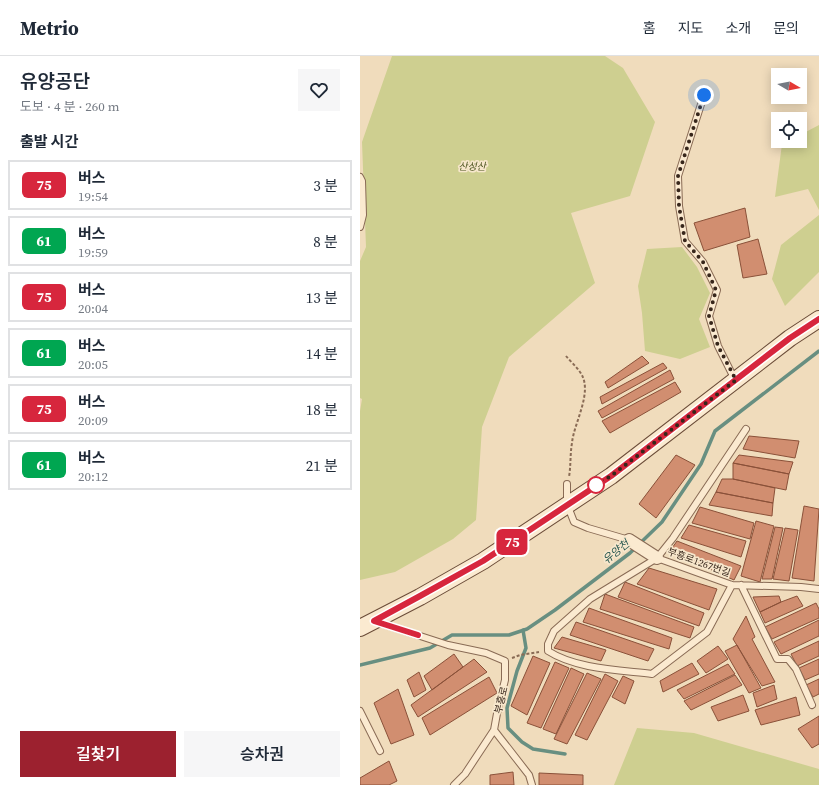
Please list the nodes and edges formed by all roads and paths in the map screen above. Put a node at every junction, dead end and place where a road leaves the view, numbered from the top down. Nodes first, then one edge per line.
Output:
1 (704, 95) dead end
2 (360, 177) edge
3 (360, 227) edge
4 (819, 319) edge
5 (566, 356) dead end
6 (736, 380) junction
7 (746, 429) dead end
8 (567, 484) joint
9 (567, 504) junction
10 (629, 540) joint
11 (657, 558) junction
12 (732, 585) junction
13 (741, 585) junction
14 (818, 589) edge
15 (367, 624) edge
16 (536, 652) dead end
17 (520, 655) dead end
18 (812, 705) dead end
19 (360, 712) edge
20 (494, 730) junction
21 (380, 751) dead end
22 (454, 785) edge
23 (532, 785) edge

1 - 6 lane
2 - 3 lane
4 - 6 main road
5 - 8 path
6 - 9 main road
7 - 11 lane, 부흥로1267번길
8 - 9 lane
9 - 10 lane
9 - 15 main road
10 - 11 street
11 - 12 lane, 부흥로1267번길
11 - 12 lane
12 - 13 lane, 부흥로1267번길
13 - 14 lane, 부흥로1267번길
13 - 18 lane
15 - 20 lane, 부흥로
16 - 17 path
19 - 21 lane
20 - 22 lane, 부흥로
20 - 23 lane

